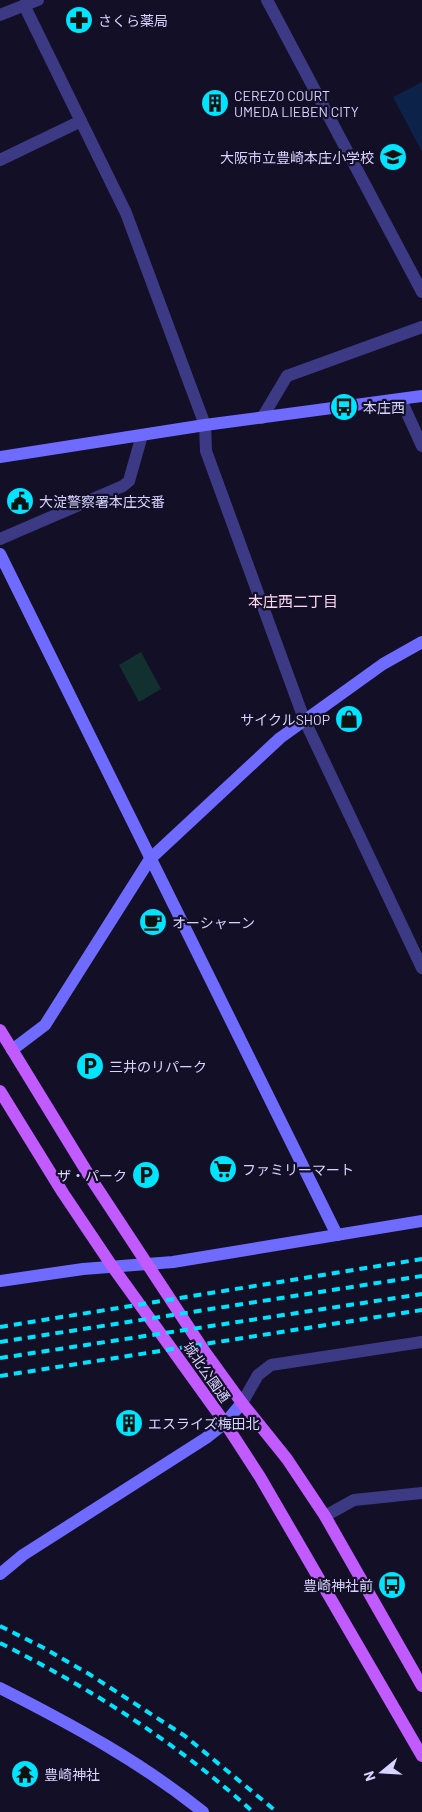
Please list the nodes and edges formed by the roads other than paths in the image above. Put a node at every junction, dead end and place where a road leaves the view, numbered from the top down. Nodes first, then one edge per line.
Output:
1 (267, 0) edge
2 (32, 2) edge
3 (0, 15) edge
4 (81, 121) junction
5 (0, 160) edge
6 (422, 292) edge
7 (422, 327) edge
8 (422, 396) edge
9 (401, 400) junction
10 (262, 418) junction
11 (204, 426) junction
12 (142, 435) junction
13 (422, 446) edge
14 (0, 457) edge
15 (0, 539) edge
16 (0, 554) edge
17 (422, 642) edge
18 (304, 719) junction
19 (150, 858) junction
20 (422, 968) edge
21 (0, 1030) edge
22 (12, 1050) junction
23 (0, 1091) edge
24 (422, 1220) edge
25 (337, 1235) junction
26 (149, 1265) junction
27 (112, 1266) junction
28 (0, 1281) edge
29 (422, 1342) edge
30 (242, 1403) junction
31 (225, 1423) junction
32 (422, 1493) edge
33 (325, 1516) junction
34 (0, 1574) edge
35 (422, 1686) edge
36 (0, 1688) edge
37 (422, 1756) edge
38 (203, 1812) edge

1 - 6 street
2 - 3 street
2 - 4 street
4 - 5 street
4 - 11 street
7 - 10 street
8 - 9 street
9 - 10 street
9 - 13 street
10 - 11 street
11 - 12 street
11 - 18 street
12 - 14 street
12 - 15 street
16 - 19 street
17 - 18 street
18 - 19 street
18 - 20 street
19 - 22 street
19 - 25 street
21 - 22 main road, 城北公園通
22 - 26 main road, 城北公園通
23 - 27 main road, 城北公園通
24 - 25 street
25 - 26 street
26 - 27 street
26 - 30 main road, 城北公園通
27 - 28 street
27 - 31 main road, 城北公園通
29 - 30 street
30 - 31 street
30 - 33 main road, 城北公園通
31 - 34 street
31 - 37 main road, 城北公園通
32 - 33 street
33 - 35 main road, 城北公園通
36 - 38 street

